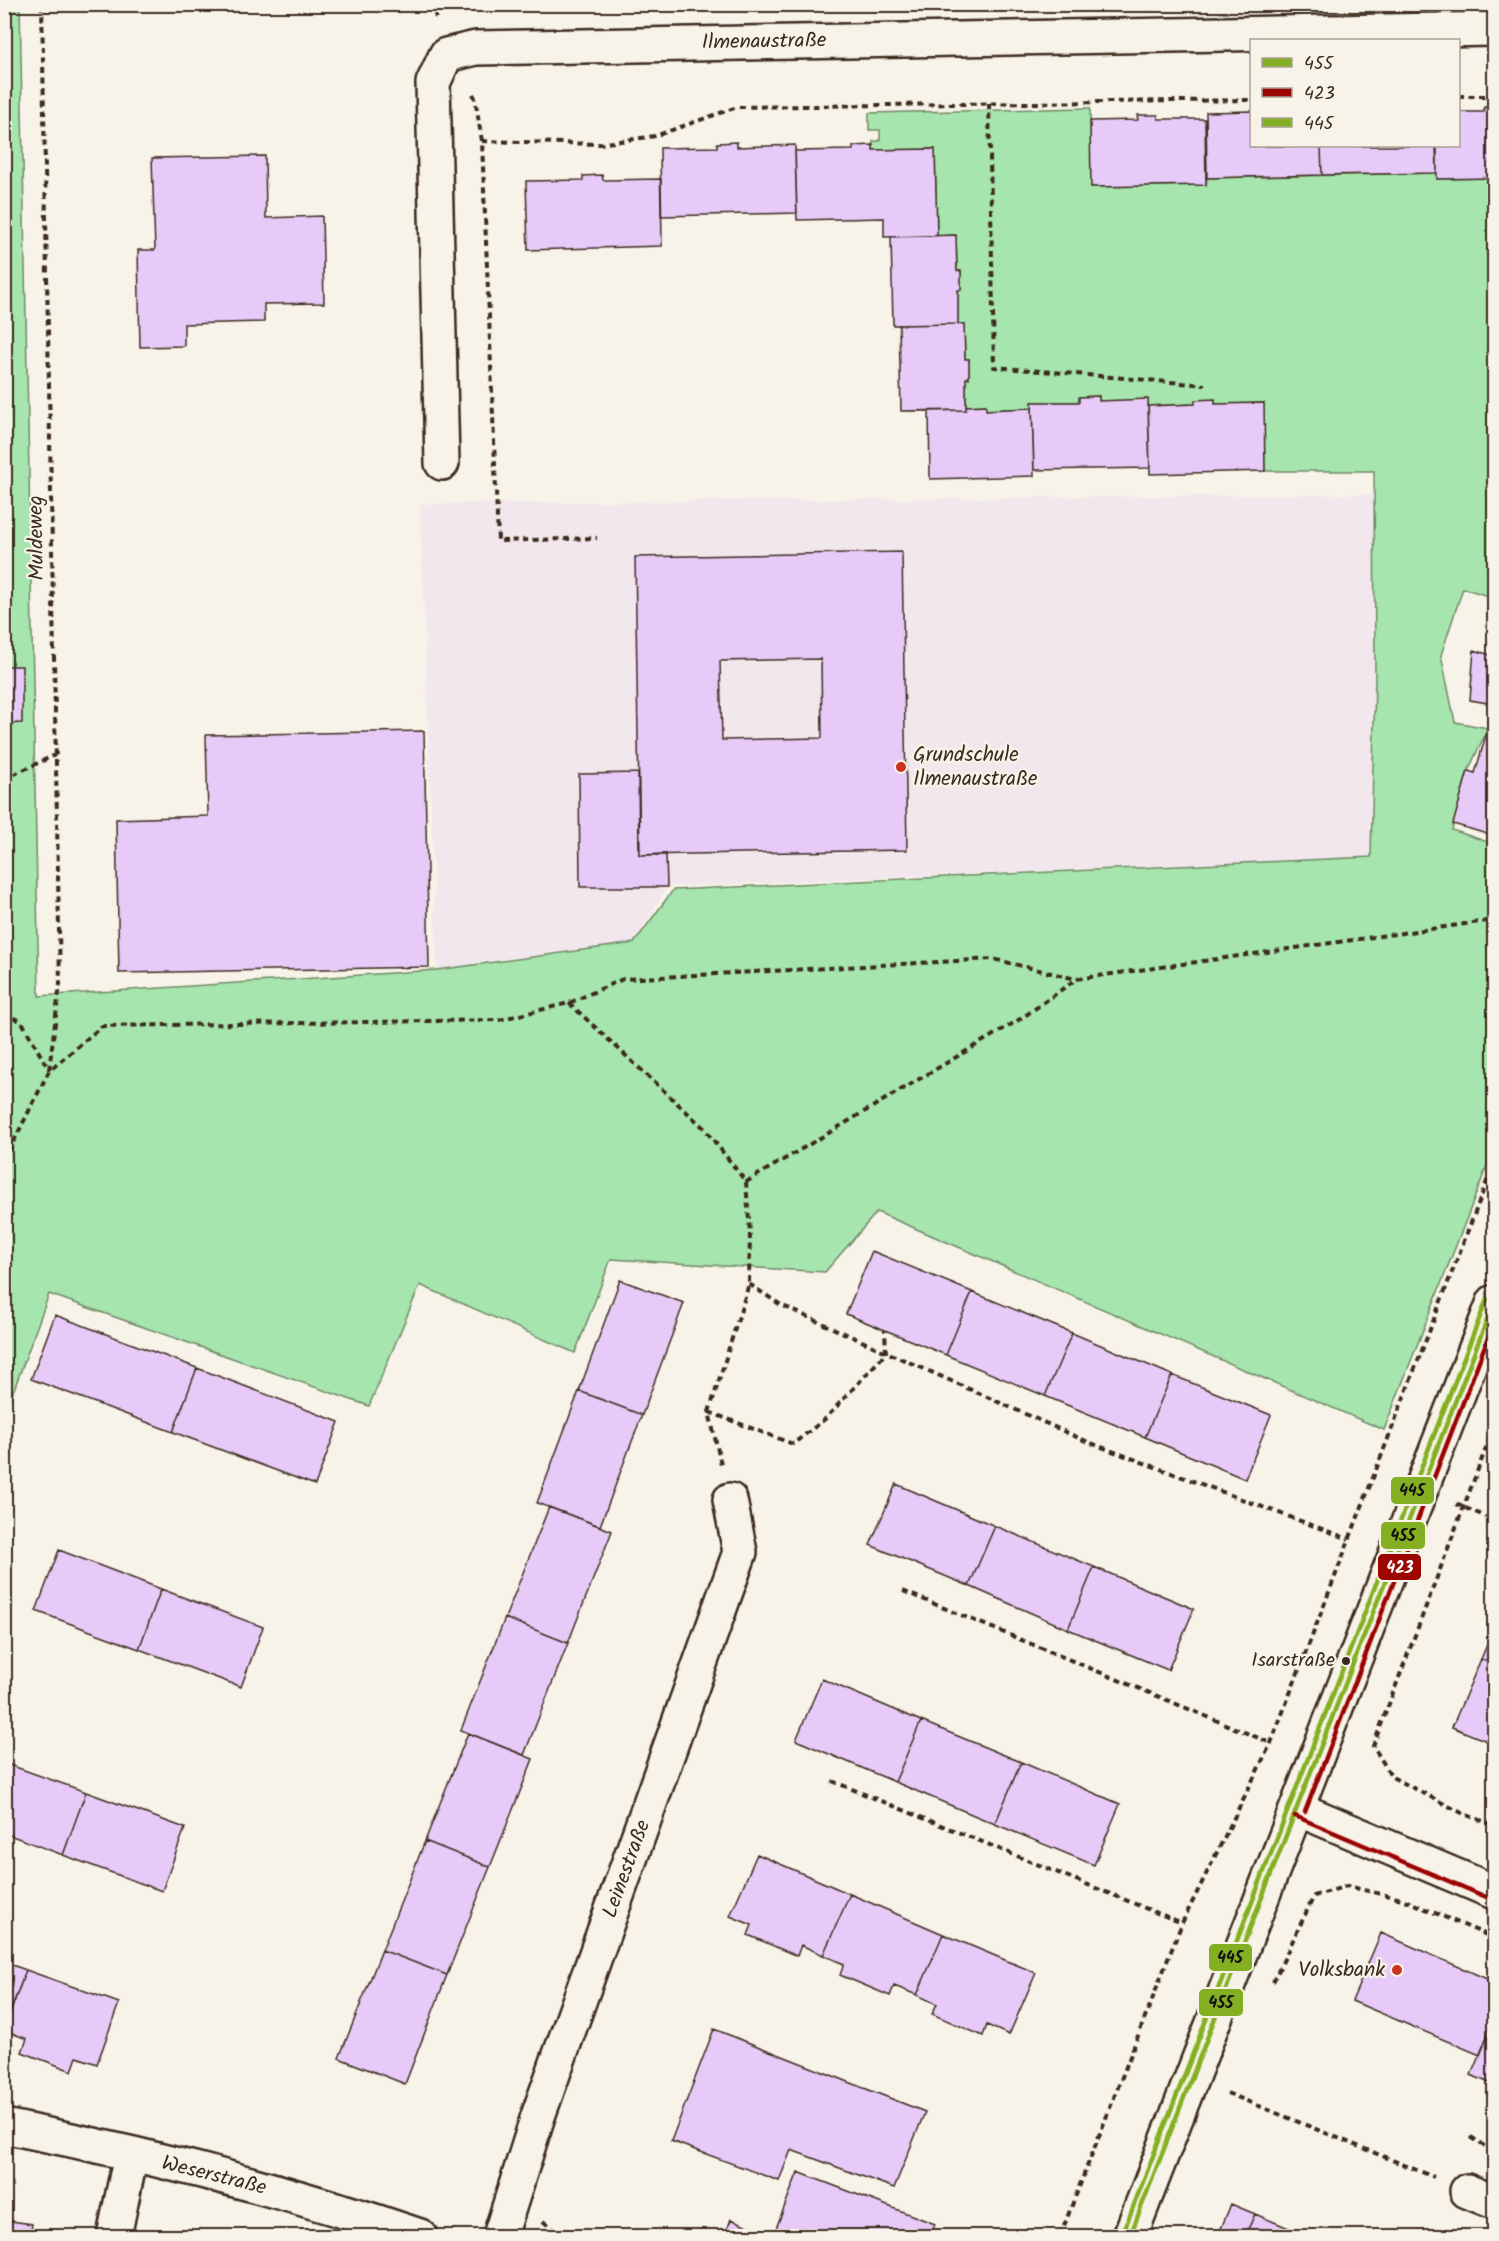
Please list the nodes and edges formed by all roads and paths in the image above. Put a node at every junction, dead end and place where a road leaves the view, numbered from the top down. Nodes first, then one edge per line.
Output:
1 (42, 4) edge
2 (1494, 29) edge
3 (446, 55) junction
4 (1460, 96) edge
5 (1494, 96) edge
6 (1250, 99) edge
7 (989, 103) junction
8 (482, 141) junction
9 (1205, 385) dead end
10 (442, 463) dead end
11 (597, 538) dead end
12 (55, 755) junction
13 (4, 779) edge
14 (1494, 920) edge
15 (1076, 979) junction
16 (569, 1003) junction
17 (4, 1013) edge
18 (49, 1071) junction
19 (4, 1161) edge
20 (1494, 1163) edge
21 (746, 1182) junction
22 (749, 1284) junction
23 (1494, 1302) edge
24 (885, 1330) dead end
25 (886, 1353) junction
26 (709, 1412) junction
27 (1494, 1427) edge
28 (730, 1500) joint
29 (1349, 1539) junction
30 (903, 1591) dead end
31 (1271, 1743) junction
32 (832, 1781) dead end
33 (1298, 1809) junction
34 (1494, 1826) edge
35 (1494, 1892) edge
36 (1182, 1923) junction
37 (1494, 1938) edge
38 (1272, 1983) dead end
39 (1193, 2079) junction
40 (4, 2126) edge
41 (1471, 2137) dead end
42 (1494, 2153) edge
43 (131, 2155) junction
44 (1481, 2196) edge
45 (114, 2236) edge
46 (420, 2236) edge
47 (500, 2236) edge
48 (1060, 2236) edge
49 (1130, 2236) edge

1 - 12 path, Muldeweg
2 - 3 street, Ilmenaustraße
3 - 8 path
3 - 10 street
4 - 5 path
6 - 7 path
7 - 8 path
7 - 9 path
8 - 11 path
12 - 13 path
12 - 18 path, Muldeweg
14 - 15 path
15 - 16 path
15 - 21 path
16 - 18 path
16 - 21 path
17 - 18 path
18 - 19 path
20 - 29 path
21 - 22 path
22 - 25 path
22 - 26 path
23 - 33 street
24 - 25 path
25 - 26 path
25 - 29 path
26 - 28 path
27 - 34 path
28 - 47 street, Leinestraße
29 - 31 path
30 - 31 path
31 - 36 path
32 - 36 path
33 - 35 street
33 - 39 street
36 - 48 path
37 - 38 path
39 - 44 path
39 - 49 street
40 - 43 street, Weserstraße
41 - 42 path
43 - 45 street
43 - 46 street, Weserstraße

